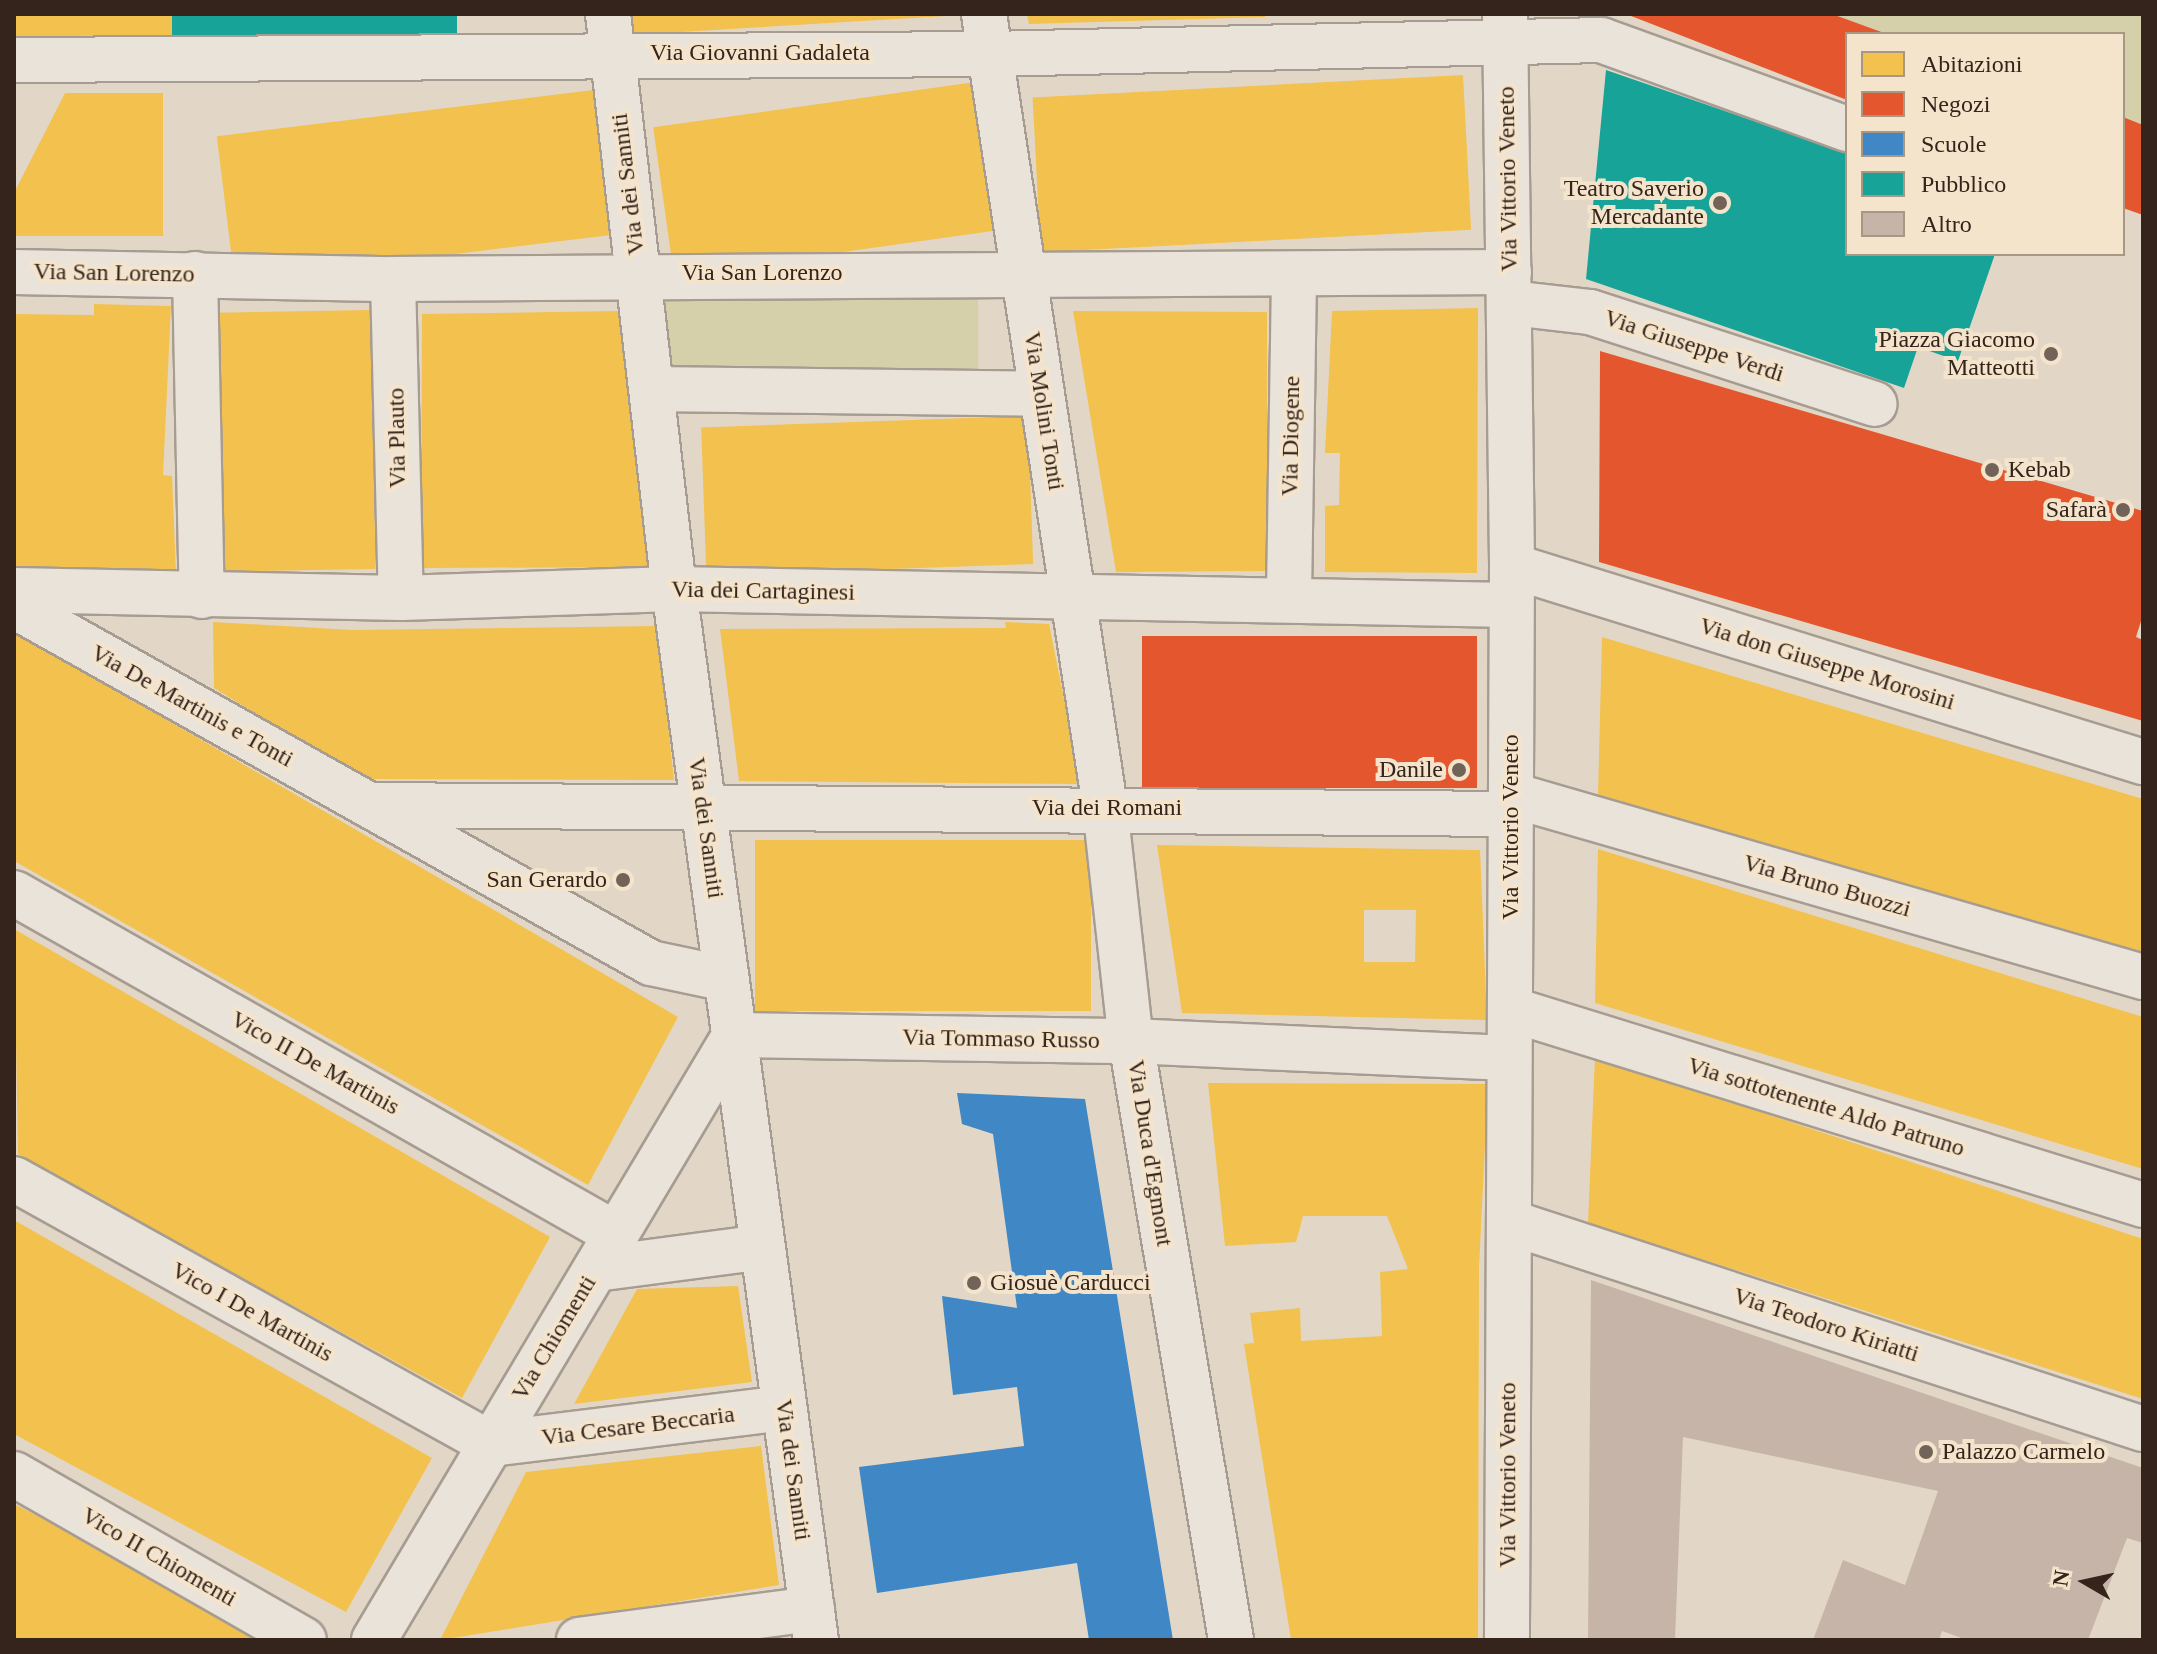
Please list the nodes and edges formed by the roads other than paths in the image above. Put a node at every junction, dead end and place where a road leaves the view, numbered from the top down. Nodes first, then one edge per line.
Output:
1 (1505, 26) edge
2 (610, 34) edge
3 (987, 34) edge
4 (14, 60) edge
5 (1845, 128) edge
6 (14, 272) edge
7 (1024, 272) junction
8 (639, 273) junction
9 (195, 274) junction
10 (1294, 277) junction
11 (393, 279) junction
12 (1510, 288) junction
13 (654, 389) junction
14 (1042, 394) junction
15 (1874, 404) dead end
16 (1512, 585) junction
17 (674, 589) junction
18 (14, 590) edge
19 (1289, 595) junction
20 (202, 596) junction
21 (401, 598) junction
22 (1073, 598) junction
23 (14, 606) edge
24 (2143, 762) edge
25 (369, 805) junction
26 (1511, 805) junction
27 (1105, 807) junction
28 (703, 809) junction
29 (14, 893) edge
30 (2143, 977) edge
31 (726, 979) junction
32 (1510, 1009) junction
33 (735, 1035) junction
34 (1131, 1041) junction
35 (1508, 1058) junction
36 (14, 1179) edge
37 (2143, 1205) edge
38 (1509, 1222) junction
39 (763, 1247) junction
40 (606, 1251) junction
41 (784, 1408) junction
42 (2143, 1429) edge
43 (491, 1444) junction
44 (14, 1474) edge
45 (814, 1624) edge
46 (304, 1640) edge
47 (374, 1640) edge
48 (579, 1640) edge
49 (1231, 1640) edge
50 (1507, 1640) edge

1 - 3 street, Via Giovanni Gadaleta
1 - 5 street, Via Giovanni Gadaleta
1 - 12 street, Via Vittorio Veneto
2 - 3 street, Via Giovanni Gadaleta
2 - 4 street, Via Giovanni Gadaleta
2 - 8 street, Via dei Sanniti
3 - 7 street, Via Molini Tonti
6 - 9 street, Via San Lorenzo
7 - 8 street, Via San Lorenzo
7 - 10 street, Via San Lorenzo
7 - 14 street, Via Molini Tonti
8 - 11 street, Via San Lorenzo
8 - 13 street, Via dei Sanniti
9 - 11 street, Via San Lorenzo
9 - 20 street
10 - 12 street, Via San Lorenzo
10 - 19 street, Via Diogene
11 - 21 street, Via Plauto
12 - 15 street, Via Giuseppe Verdi
12 - 16 street, Via Vittorio Veneto
13 - 14 street
13 - 17 street, Via dei Sanniti
14 - 22 street, Via Molini Tonti
16 - 19 street, Via dei Cartaginesi
16 - 24 street, Via don Giuseppe Morosini
16 - 26 street, Via Vittorio Veneto
17 - 21 street, Via dei Cartaginesi
17 - 22 street, Via dei Cartaginesi
17 - 28 street, Via dei Sanniti
18 - 20 street, Via dei Cartaginesi
19 - 22 street, Via dei Cartaginesi
20 - 21 street, Via dei Cartaginesi
22 - 27 street, Via Molini Tonti
23 - 25 street, Via De Martinis e Tonti
25 - 28 street, Via dei Romani
25 - 31 street, Via De Martinis e Tonti
26 - 27 street, Via dei Romani
26 - 30 street, Via Bruno Buozzi
26 - 32 street, Via Vittorio Veneto
27 - 28 street, Via dei Romani
27 - 34 street, Via Duca d'Egmont
28 - 31 street, Via dei Sanniti
29 - 40 street, Vico II De Martinis
31 - 33 street, Via dei Sanniti
32 - 35 street, Via Vittorio Veneto
32 - 37 street, Via sottotenente Aldo Patruno
33 - 34 street, Via Tommaso Russo
33 - 39 street, Via dei Sanniti
33 - 40 street, Via Chiomenti
34 - 35 street, Via Tommaso Russo
34 - 49 street, Via Duca d'Egmont
35 - 38 street, Via Vittorio Veneto
36 - 43 street, Vico I De Martinis
38 - 42 street, Via Teodoro Kiriatti
38 - 50 street, Via Vittorio Veneto
39 - 40 street
39 - 41 street, Via dei Sanniti
40 - 43 street, Via Chiomenti
41 - 43 street, Via Cesare Beccaria
41 - 45 street, Via dei Sanniti
43 - 47 street, Via Chiomenti
44 - 46 street, Vico II Chiomenti
45 - 48 street

